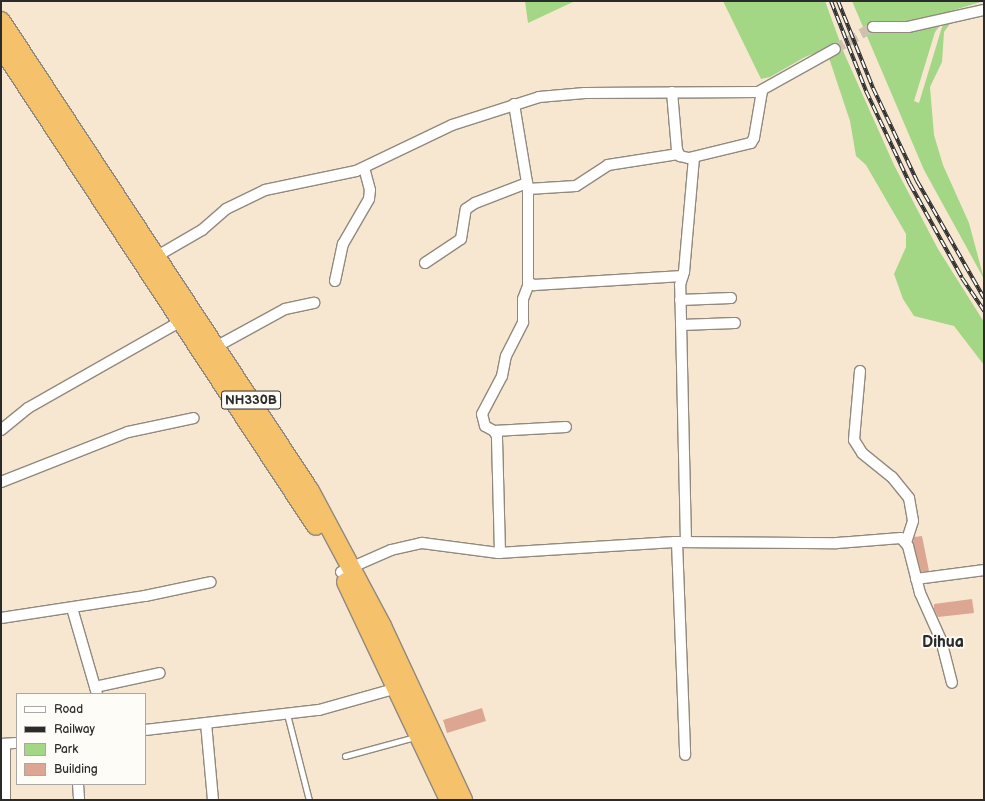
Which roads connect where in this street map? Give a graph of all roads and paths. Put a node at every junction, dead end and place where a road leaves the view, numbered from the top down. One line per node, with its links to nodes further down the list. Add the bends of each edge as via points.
1 (984, 10): 3 (street, via 908,27)
2 (1, 21): 13 (highway, NH330B)
3 (873, 27)
4 (1, 47): 13 (highway, NH330B)
5 (835, 49): 6 (street)
6 (762, 91): 7 (street); 10 (street, via 751,144)
7 (672, 92): 8 (street, via 585,93 538,97); 9 (street)
8 (514, 104): 11 (street, via 452,125); 12 (street)
9 (678, 154): 10 (street, via 683,158); 12 (street, via 608,165 576,186)
10 (694, 157): 15 (street)
11 (364, 168): 13 (street, via 265,190 226,209 202,230); 16 (street, via 370,190 369,199 343,244)
12 (527, 186): 14 (street, via 475,203 466,209 461,239); 17 (street, via 527,279)
13 (151, 260): 21 (highway, NH330B); 24 (highway, NH330B)
14 (426, 262)
15 (682, 276): 17 (street); 19 (street)
16 (335, 281)
17 (530, 283): 29 (street, via 523,299 523,322 506,356 502,376 482,414 484,426)
18 (732, 298): 19 (street)
19 (680, 300): 23 (street)
20 (314, 303): 24 (street, via 285,309)
21 (183, 320): 24 (highway, NH330B); 28 (street, via 28,408)
22 (734, 323): 23 (street)
23 (681, 325): 31 (street)
24 (210, 350): 34 (highway, NH330B, via 310,491)
25 (860, 371): 32 (street, via 854,440 862,452 892,477 909,498 913,521)
26 (194, 418): 30 (street, via 128,432)
27 (566, 427): 29 (street)
28 (1, 430)
29 (494, 431): 33 (street, via 497,436)
30 (1, 482)
31 (681, 542): 32 (street, via 837,543 901,538); 33 (street); 50 (street)
32 (906, 542): 36 (street)
33 (500, 553): 34 (street, via 422,544 391,550)
34 (346, 569): 42 (highway, NH330B)
35 (984, 570): 36 (street)
36 (916, 579): 41 (street, via 941,640)
37 (211, 582): 38 (street)
38 (72, 608): 39 (street); 43 (street)
39 (1, 618)
40 (160, 673): 43 (street)
41 (952, 683)
42 (402, 686): 44 (street, via 319,710); 47 (highway, NH330B); 58 (highway, NH330B)
43 (96, 691)
44 (287, 714): 45 (street); 56 (lane)
45 (206, 724): 46 (street); 55 (street)
46 (146, 730)
47 (418, 736): 51 (lane); 57 (highway, NH330B)
48 (16, 743): 49 (street)
49 (3, 744): 53 (street)
50 (685, 755)
51 (345, 756)
52 (78, 785): 54 (street)
53 (5, 800)
54 (79, 800)
55 (214, 800)
56 (309, 800)
57 (449, 800)
58 (463, 800)

